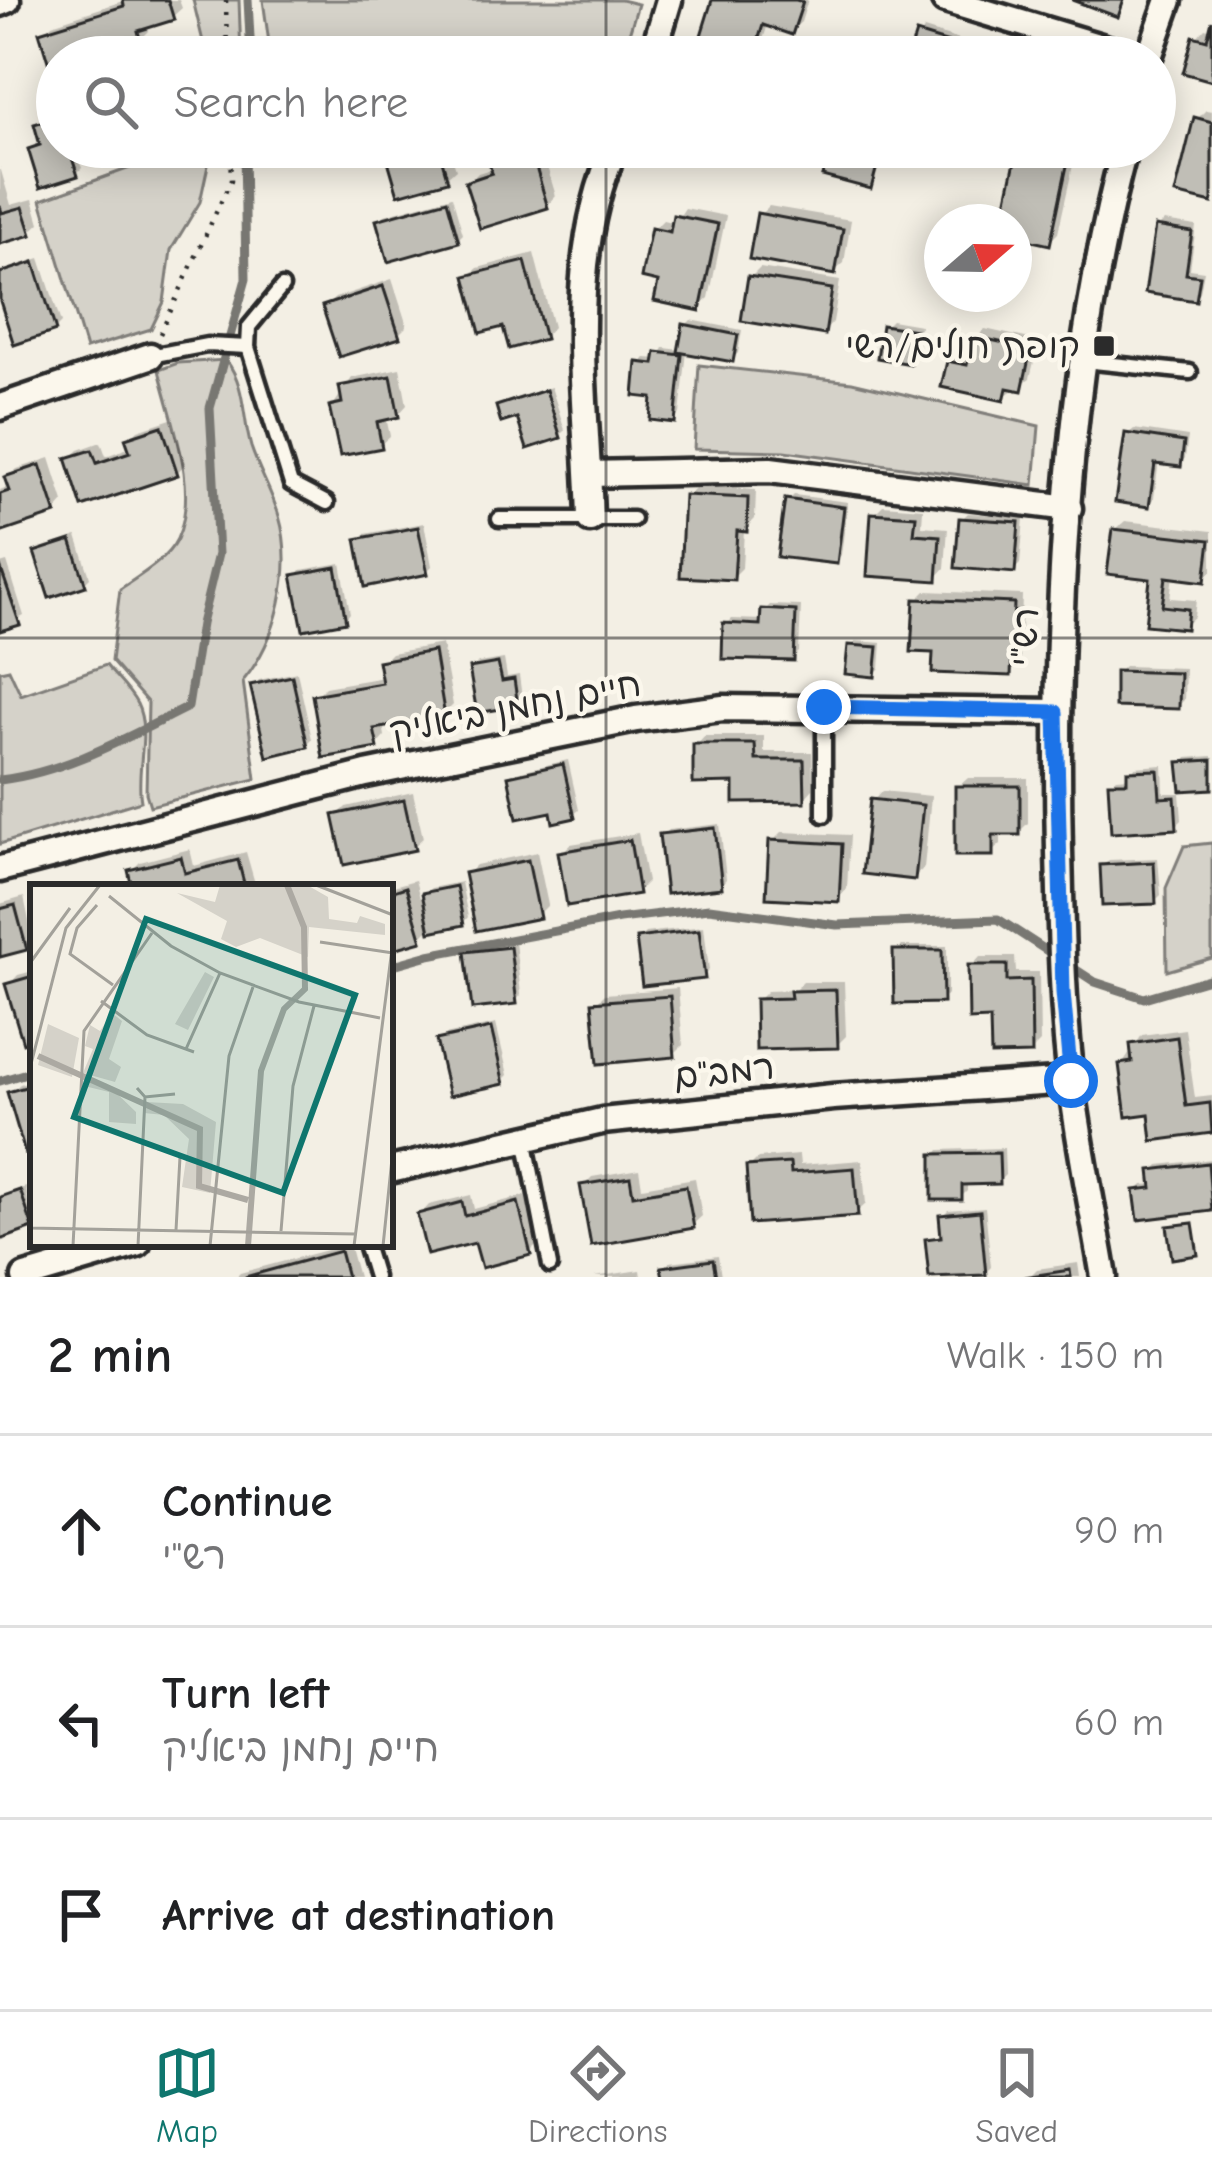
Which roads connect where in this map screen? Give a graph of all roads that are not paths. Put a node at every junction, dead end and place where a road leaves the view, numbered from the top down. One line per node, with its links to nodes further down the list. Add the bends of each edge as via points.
1 (668, 0): 4 (street)
2 (945, 0): 5 (street)
3 (1169, 0): 6 (street)
4 (658, 36)
5 (1064, 36)
6 (1156, 36)
7 (605, 168): 15 (street, via 587,236 582,305)
8 (1119, 168): 12 (street, רש"י)
9 (282, 286): 10 (lane, via 249,327)
10 (248, 347): 11 (lane); 16 (lane, via 291,484)
11 (151, 356): 14 (street)
12 (1084, 361): 13 (lane); 17 (street, רש"י)
13 (1190, 372)
14 (0, 407)
15 (589, 473): 17 (street, via 770,470); 20 (street)
16 (327, 502)
17 (1069, 508): 22 (street, רש"י)
18 (633, 518): 20 (lane)
19 (499, 519): 20 (lane)
20 (590, 519)
21 (824, 707): 22 (street, חיים נחמן ביאליק); 23 (lane); 24 (street, חיים נחמן ביאליק, via 636,718 346,779)
22 (1056, 712): 25 (street, רש"י)
23 (824, 814)
24 (0, 868)
25 (1071, 1081): 26 (street, רמב"ם, via 710,1108); 33 (street, רש"י)
26 (525, 1138): 27 (street, רמב"ם); 30 (lane)
27 (393, 1169)
28 (127, 1247): 31 (street)
29 (366, 1247): 32 (lane)
30 (550, 1265)
31 (25, 1277)
32 (374, 1277)
33 (1104, 1277)

